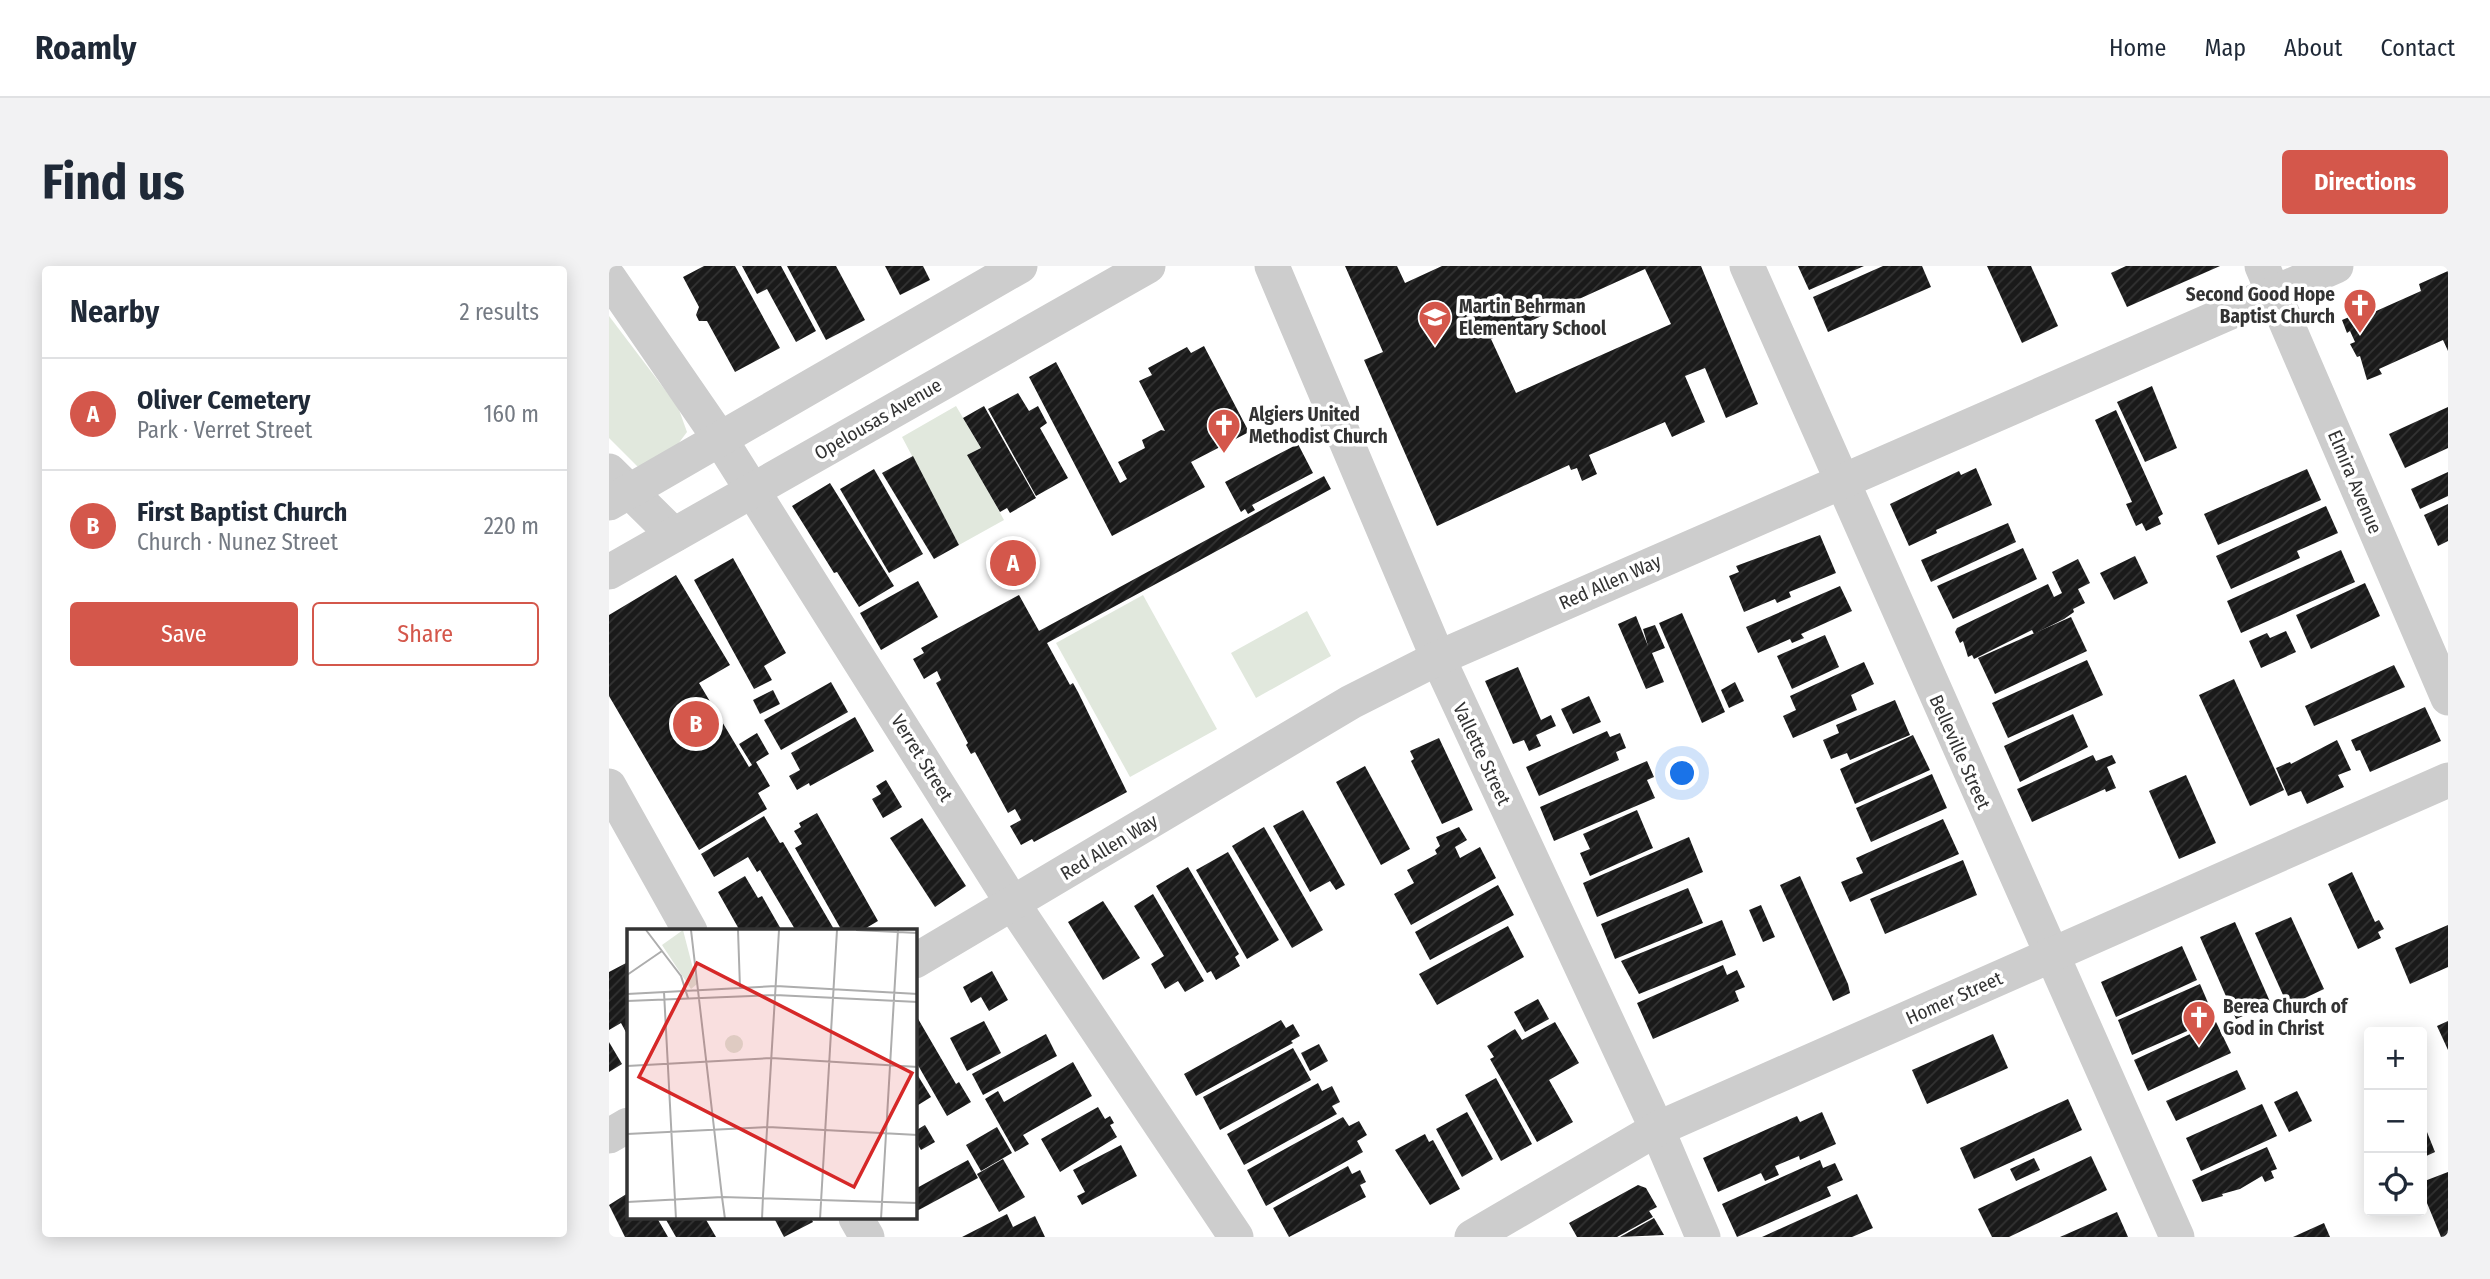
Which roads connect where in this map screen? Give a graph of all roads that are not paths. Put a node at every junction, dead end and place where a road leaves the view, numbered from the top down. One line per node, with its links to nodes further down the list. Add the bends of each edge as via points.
1 (1020, 266): 6 (street)
2 (1148, 266): 12 (street, Opelousas Avenue)
3 (1272, 266): 15 (street, Vallette Street)
4 (1747, 266): 10 (street, Belleville Street)
5 (2336, 266): 8 (street, Red Allen Way)
6 (979, 276): 9 (street)
7 (609, 278): 9 (street, Verret Street)
8 (2268, 280): 10 (street, Red Allen Way); 16 (street, Elmira Avenue)
9 (720, 439): 11 (street); 12 (street, Verret Street)
10 (1840, 481): 15 (street, Red Allen Way); 21 (street, Belleville Street)
11 (616, 489): 13 (street)
12 (753, 490): 13 (street, Opelousas Avenue); 19 (street, Verret Street)
13 (674, 535): 14 (street, Opelousas Avenue)
14 (609, 572)
15 (1438, 658): 19 (street, Red Allen Way, via 1351,702); 24 (street, Vallette Street)
16 (2448, 698)
17 (2448, 780): 21 (street, Homer Street)
18 (609, 786): 20 (street)
19 (1013, 904): 22 (street, Red Allen Way); 28 (street, Verret Street)
20 (689, 929)
21 (2051, 955): 24 (street, Homer Street); 31 (street, Belleville Street)
22 (917, 960)
23 (627, 1126): 25 (street)
24 (1657, 1129): 29 (street, Homer Street); 30 (street, Vallette Street)
25 (609, 1136)
26 (857, 1220): 27 (street)
27 (867, 1237)
28 (1236, 1237)
29 (1472, 1237)
30 (1703, 1237)
31 (2177, 1237)

